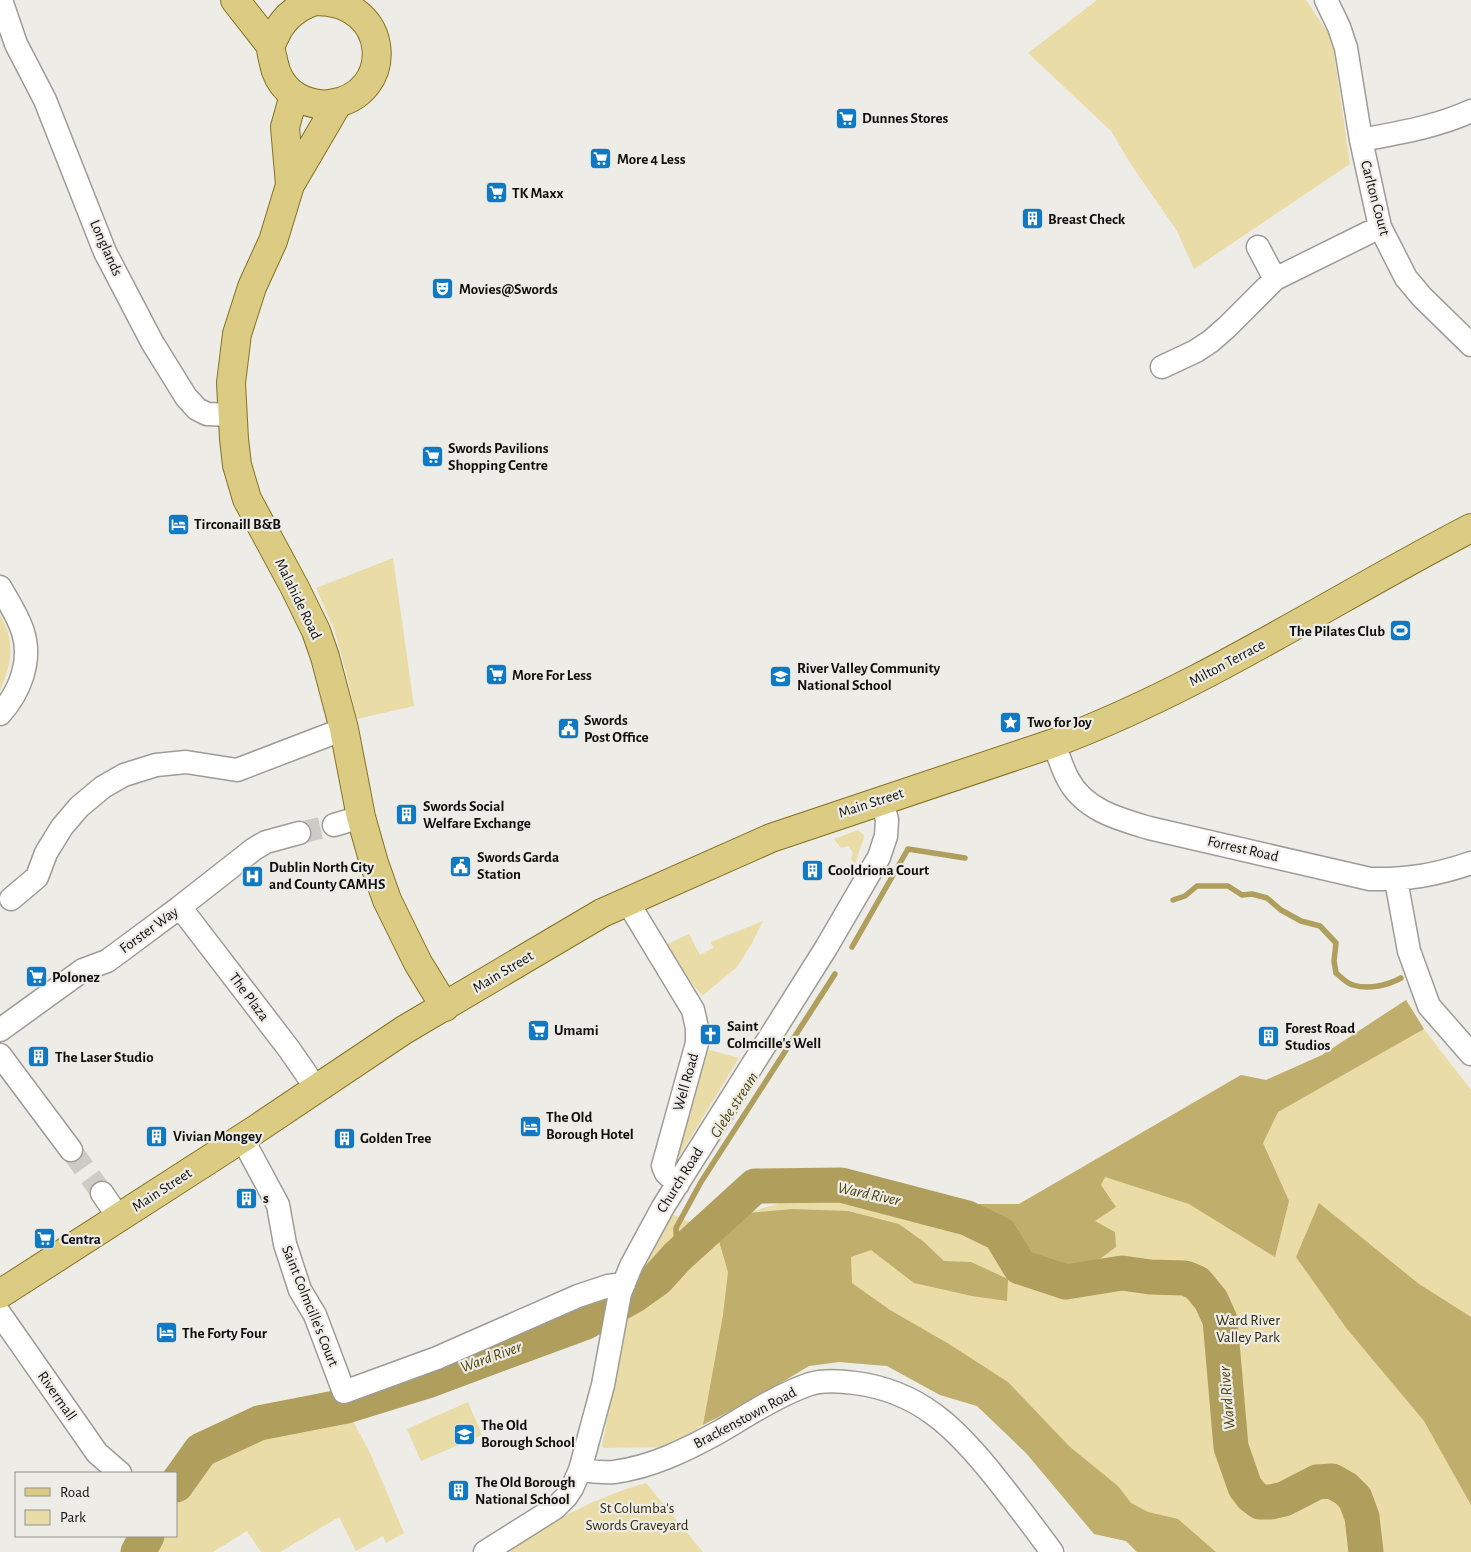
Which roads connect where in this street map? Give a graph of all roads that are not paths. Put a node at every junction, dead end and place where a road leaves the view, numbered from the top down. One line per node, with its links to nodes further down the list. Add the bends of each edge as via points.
1 (1, 0): 6 (street, Longlands)
2 (235, 0): 5 (main road)
3 (1326, 0): 10 (street, Carlton Court, via 1346,48)
4 (298, 3): 5 (main road, via 280,26); 8 (main road, via 341,3 364,18 372,30 378,51 373,74 353,97)
5 (271, 46): 7 (main road, via 276,72)
6 (8, 48): 17 (street, Longlands, via 45,100 105,252 152,342 197,409 207,414)
7 (294, 95): 8 (main road, via 310,103); 11 (main road, Malahide Road, via 285,127)
8 (338, 103): 11 (main road, Malahide Road)
9 (1471, 111): 10 (street, Carlton Court, via 1419,129)
10 (1361, 140): 12 (street, Carlton Court)
11 (290, 186): 17 (main road, Malahide Road, via 273,241 252,288 237,334 231,383)
12 (1380, 227): 14 (street); 15 (street, Carlton Court, via 1406,278)
13 (1258, 247): 14 (street)
14 (1275, 279): 16 (street, via 1212,340)
15 (1471, 345)
16 (1162, 367)
17 (233, 415): 21 (main road, Malahide Road, via 237,465 247,499 316,631)
18 (1471, 528): 22 (main road, Milton Terrace, via 1207,674)
19 (0, 587): 20 (street, via 23,631 27,655 18,688)
20 (0, 714)
21 (344, 728): 24 (main road, Malahide Road); 29 (street, via 237,770 186,762 156,765 124,775 104,786 79,807 46,853 37,878)
22 (1054, 742): 23 (main road, Main Street); 28 (street, Forrest Road, via 1068,781 1080,796 1116,818 1356,876)
23 (882, 800): 30 (main road, Main Street, via 771,838); 39 (street, Church Road, via 887,820 879,857)
24 (361, 817): 25 (street); 32 (main road, Malahide Road, via 387,900 418,963)
25 (334, 824)
26 (299, 833): 31 (street, Forster Way, via 266,842 254,849)
27 (1471, 863): 28 (street, Forrest Road, via 1445,872)
28 (1396, 880): 34 (street, via 1409,951 1429,1006)
29 (11, 899)
30 (627, 901): 32 (main road, Main Street); 39 (street, Well Road, via 693,1010 697,1028 697,1043 663,1166)
31 (180, 908): 33 (street, Forster Way, via 107,961 83,970); 36 (street, The Plaza)
32 (445, 1006): 36 (main road, Main Street)
33 (0, 1030)
34 (1471, 1054)
35 (0, 1055): 38 (street)
36 (316, 1088): 37 (main road, Main Street)
37 (242, 1138): 41 (main road, Main Street); 42 (street, Saint Colmcille's Court, via 278,1204 285,1244 300,1290 315,1315 344,1392 437,1358 578,1296 608,1286)
38 (71, 1150)
39 (678, 1184): 42 (street, Church Road, via 638,1251)
40 (102, 1193): 41 (street)
41 (119, 1218): 43 (main road, Main Street)
42 (622, 1289): 45 (street, Church Road, via 603,1385)
43 (0, 1294)
44 (0, 1314): 46 (street, Rivermall, via 97,1453)
45 (580, 1470): 47 (street, Brackenstown Road, via 613,1472 667,1458 811,1384 840,1381 872,1385 922,1407 948,1424 969,1444); 48 (street, Church Road, via 566,1496 555,1508)
46 (119, 1472)
47 (1043, 1549)
48 (485, 1552)

